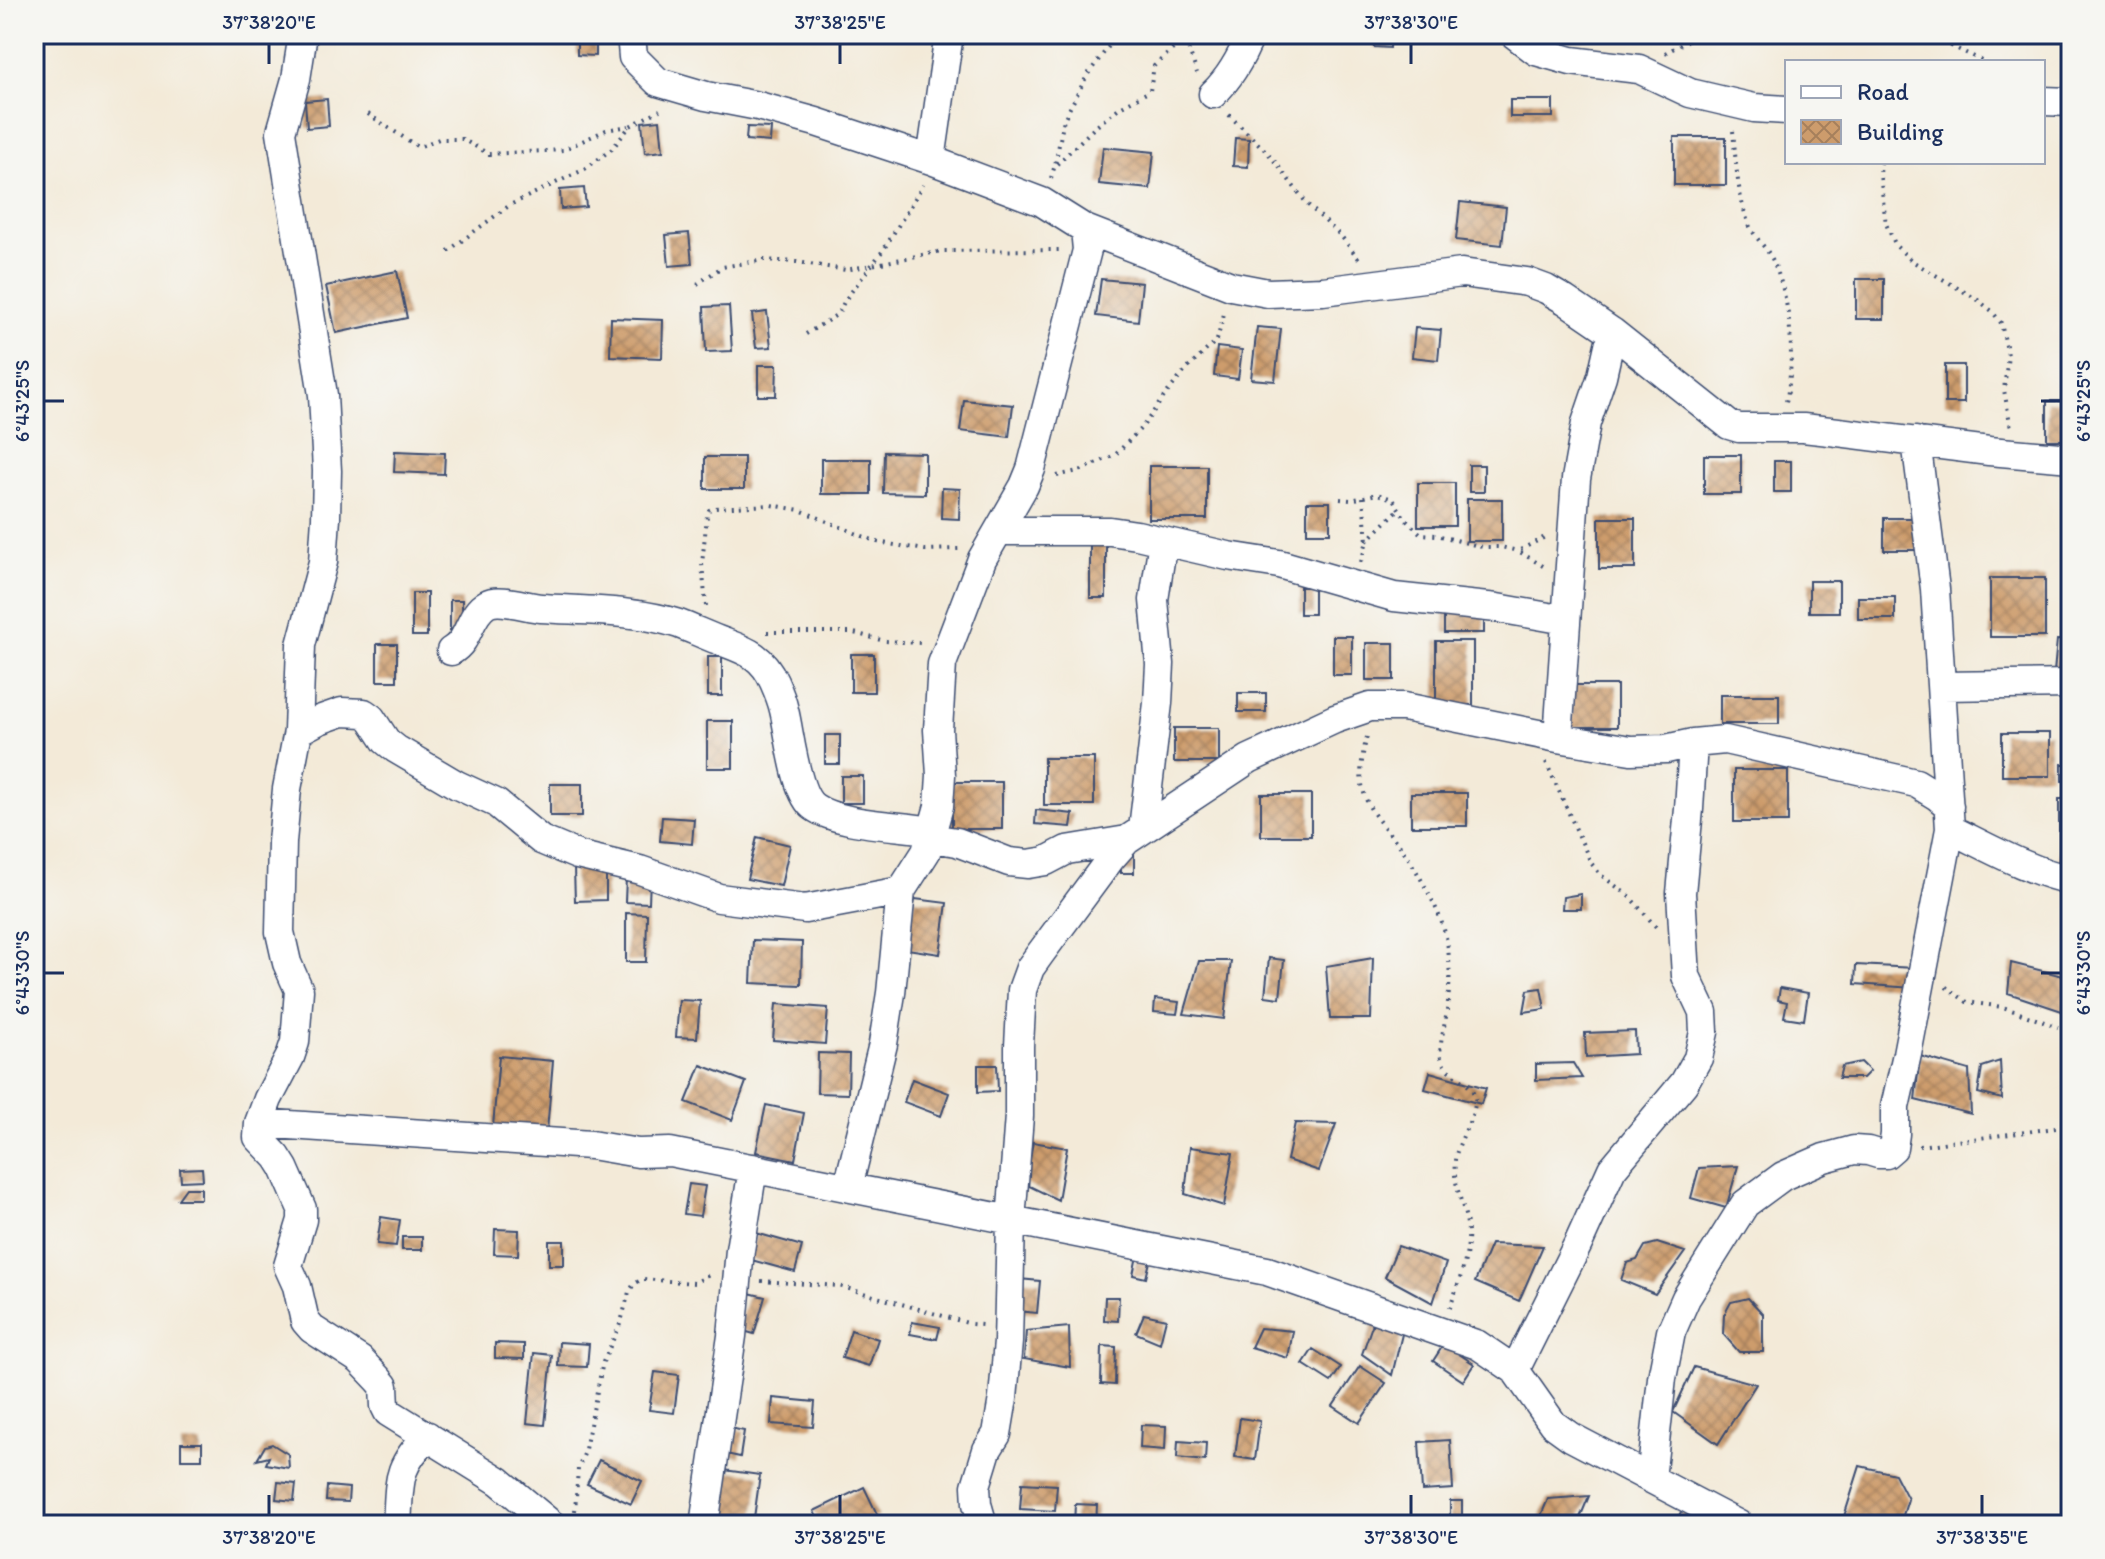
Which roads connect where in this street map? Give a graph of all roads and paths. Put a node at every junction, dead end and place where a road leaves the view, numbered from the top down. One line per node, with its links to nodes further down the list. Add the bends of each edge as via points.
1 (303, 34): 55 (street, via 281,132 323,395 327,471 323,562 301,645)
2 (631, 34): 14 (street, via 633,57 658,82)
3 (949, 34): 22 (street)
4 (1118, 34): 24 (path, via 1064,119)
5 (1251, 34): 15 (street)
6 (1514, 34): 13 (street, via 1536,51 1571,61)
7 (1700, 34): 13 (path)
8 (1879, 34): 9 (path)
9 (1906, 34)
10 (1940, 34): 12 (path, via 1951,46)
11 (1183, 37): 15 (path, via 1198,76); 24 (path, via 1154,66 1150,91 1120,107)
12 (1981, 60)
13 (1639, 69): 18 (street, via 1690,93)
14 (693, 93): 21 (path); 22 (street, via 816,122)
15 (1213, 94): 29 (path)
16 (2045, 101): 17 (street)
17 (2071, 102)
18 (1730, 103): 19 (street); 34 (path, via 1741,200 1749,226 1773,262 1787,309 1791,374)
19 (1785, 110)
20 (368, 114): 21 (path, via 418,147 439,139 462,139 489,154 563,150 606,130)
21 (630, 126): 27 (path, via 612,149 585,169 510,205)
22 (934, 161): 25 (street); 28 (path)
23 (1881, 164): 36 (path, via 1886,224 1896,246 1985,305 2001,323 2008,355 2004,390)
24 (1055, 165): 25 (path)
25 (1042, 202): 26 (street)
26 (1086, 240): 28 (path, via 942,251); 31 (street); 38 (street)
27 (448, 251)
28 (873, 266): 30 (path, via 846,270 764,260 722,267); 33 (path, via 838,314)
29 (1379, 283): 31 (street, via 1268,293); 32 (street, via 1462,273 1527,282)
30 (697, 284)
31 (1231, 286): 38 (path, via 1217,340 1115,455)
32 (1612, 332): 34 (street, via 1729,425); 47 (street, via 1576,479)
33 (806, 334)
34 (1781, 428): 35 (street)
35 (1916, 441): 36 (street); 53 (street)
36 (2019, 453): 37 (street)
37 (2071, 458)
38 (1024, 486): 42 (street)
39 (1363, 497): 40 (path); 41 (path, via 1377,494 1393,499); 44 (path)
40 (1340, 499)
41 (1399, 508): 44 (path); 45 (path, via 1421,534)
42 (994, 537): 43 (street, via 1110,531); 49 (path, via 950,550 925,550 877,542 800,510 771,505 709,510 702,564); 50 (street)
43 (1163, 541): 46 (street, via 1279,564); 59 (street, via 1154,600 1158,703)
44 (1367, 541): 46 (path)
45 (1518, 551)
46 (1349, 585): 47 (street, via 1394,597)
47 (1566, 620): 56 (street)
48 (765, 632): 50 (path, via 850,632)
49 (710, 637): 51 (street, via 639,615 497,601 478,612); 60 (street, via 754,654 767,669 784,708 802,793 812,806)
50 (948, 648): 60 (street, via 942,664 938,730 939,806)
51 (451, 651)
52 (2071, 684): 53 (street)
53 (1942, 686): 58 (street)
54 (1373, 707): 56 (street, via 1404,707); 59 (street, via 1249,759); 75 (path, via 1361,761 1364,796 1403,850 1437,912 1449,975 1441,1058 1473,1088 1476,1102 1455,1161 1468,1232)
55 (298, 731): 62 (street, via 342,712 364,713 396,749 496,803 541,840 719,898 805,909); 66 (street, via 287,789 279,904 284,951 299,990 295,1042)
56 (1547, 735): 57 (street, via 1631,750); 63 (path, via 1547,765 1591,863)
57 (1693, 743): 58 (street, via 1725,740 1916,783 1937,796); 76 (street, via 1681,893 1686,976 1703,1012 1698,1058 1684,1083 1612,1169)
58 (1950, 818): 61 (street, via 2002,854); 64 (street)
59 (1135, 834): 60 (street, via 1028,864); 71 (street, via 1040,954 1022,990)
60 (931, 835): 62 (street)
61 (2071, 880)
62 (901, 891): 70 (street, via 883,1044)
63 (1660, 933)
64 (1921, 980): 65 (path, via 1944,986 1967,1002 2003,1007); 68 (street, via 1895,1107)
65 (2058, 1027)
66 (259, 1123): 69 (street, via 670,1152); 77 (street, via 258,1137 284,1168 302,1209 288,1266 305,1321 360,1360 384,1386 388,1412)
67 (2071, 1126): 68 (path)
68 (1893, 1148): 78 (street, via 1886,1154 1854,1150 1824,1158 1783,1176 1745,1204 1686,1298 1671,1332)
69 (753, 1168): 70 (street); 72 (street)
70 (848, 1187): 71 (street)
71 (1011, 1221): 74 (street); 75 (street, via 1267,1271)
72 (740, 1250): 73 (street); 79 (path, via 694,1283 643,1279 634,1284 603,1362)
73 (737, 1279): 74 (path, via 839,1286 971,1324); 81 (street)
74 (1008, 1326): 82 (street, via 997,1434 976,1486)
75 (1442, 1333): 76 (street, via 1478,1345)
76 (1515, 1370): 78 (street, via 1553,1424)
77 (428, 1436): 79 (street); 80 (street, via 405,1462)
78 (1651, 1479): 83 (street)
79 (564, 1522)
80 (397, 1525)
81 (704, 1525)
82 (983, 1525)
83 (1739, 1525)

